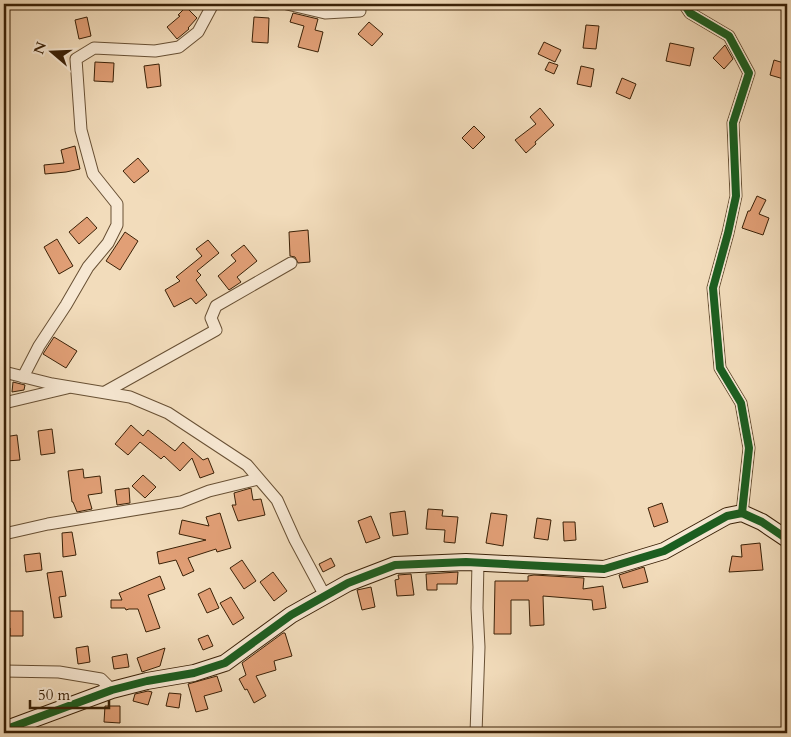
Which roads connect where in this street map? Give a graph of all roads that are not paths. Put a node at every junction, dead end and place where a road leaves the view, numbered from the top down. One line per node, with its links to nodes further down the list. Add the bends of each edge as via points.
1 (256, 4): 2 (street)
2 (267, 4)
3 (287, 4): 6 (street, via 325,13)
4 (684, 4): 14 (street, via 690,13 729,36 749,73 733,123 736,196 713,288 720,368 741,403 749,448)
5 (215, 5): 9 (street, via 198,32 179,46 155,51 94,48 76,59 82,130 93,174 117,204 117,225 39,346)
6 (360, 11)
7 (291, 263): 11 (street, via 216,306 211,318 216,330)
8 (4, 372): 9 (street)
9 (24, 378): 10 (street)
10 (74, 387): 11 (street); 12 (street)
11 (105, 392): 13 (street, via 130,397 168,413 247,466)
12 (4, 403)
13 (258, 478): 15 (street, via 181,502); 18 (street, via 277,500 294,540)
14 (742, 513): 16 (street); 17 (street, via 727,516 664,551 604,569)
15 (4, 534)
16 (787, 539)
17 (478, 562): 18 (street, via 395,565 348,583); 22 (street)
18 (325, 596): 20 (street, via 291,615 225,663)
19 (4, 671): 20 (street, via 59,672 101,679)
20 (112, 690): 21 (street)
21 (4, 730)
22 (476, 733)

